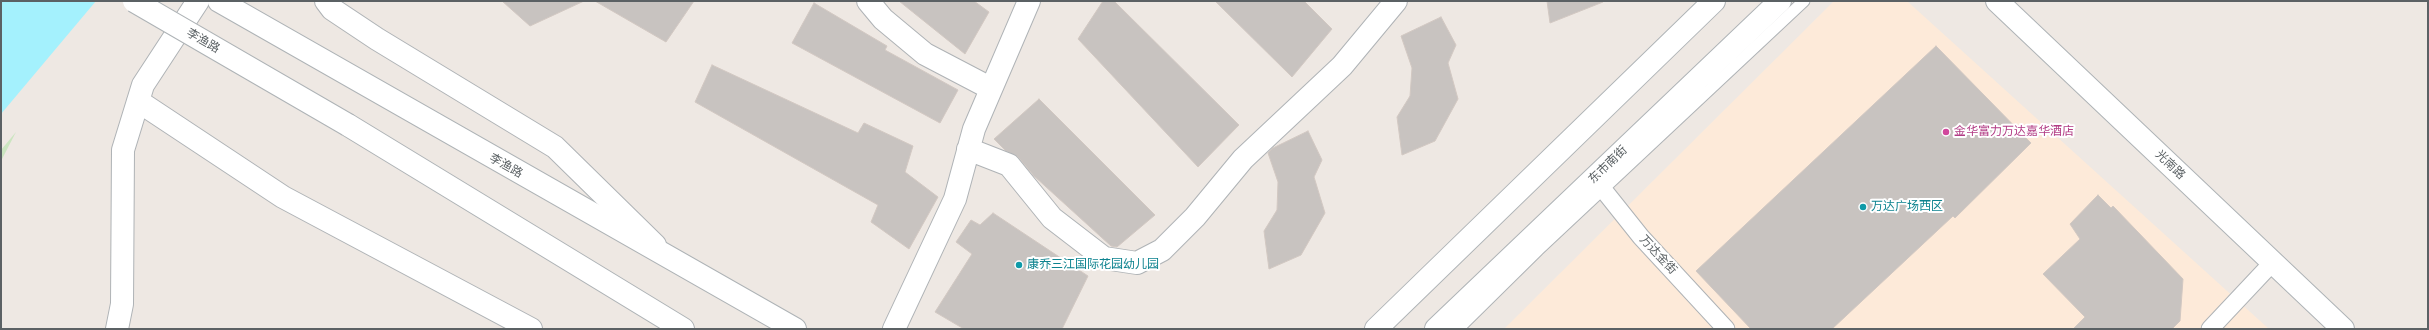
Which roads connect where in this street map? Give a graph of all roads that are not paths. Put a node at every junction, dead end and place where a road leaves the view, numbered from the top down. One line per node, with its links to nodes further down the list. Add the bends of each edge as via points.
1 (134, 1): 21 (main road, 李渔路, bridge, via 348,125)
2 (198, 1): 13 (main road, via 143,85)
3 (219, 1): 16 (main road, 李渔路)
4 (326, 1): 16 (main road, via 332,9 377,40 555,147)
5 (868, 1): 12 (main road, via 883,19 925,54)
6 (1029, 1): 12 (main road)
7 (1396, 1): 14 (main road, via 1342,66 1243,159 1195,217 1162,250 1137,263 1104,258 1052,218 1009,165)
8 (1714, 1): 18 (main road)
9 (1780, 1): 15 (main road, 东市南街)
10 (1804, 1): 15 (lane)
11 (1997, 1): 17 (main road, 光南路)
12 (990, 88): 14 (main road)
13 (138, 101): 19 (main road, via 122,150 122,304); 20 (main road, via 283,197)
14 (968, 149): 23 (main road, via 955,199)
15 (1598, 184): 24 (main road, 东市南街); 25 (lane); 26 (street, 万达金街, via 1641,237)
16 (666, 256): 22 (main road, 李渔路)
17 (2273, 262): 27 (street); 28 (main road, 光南路)
18 (1378, 326)
19 (117, 329)
20 (531, 329)
21 (683, 329)
22 (795, 329)
23 (894, 329)
24 (1436, 329)
25 (1458, 329)
26 (1726, 329)
27 (2210, 329)
28 (2343, 329)

